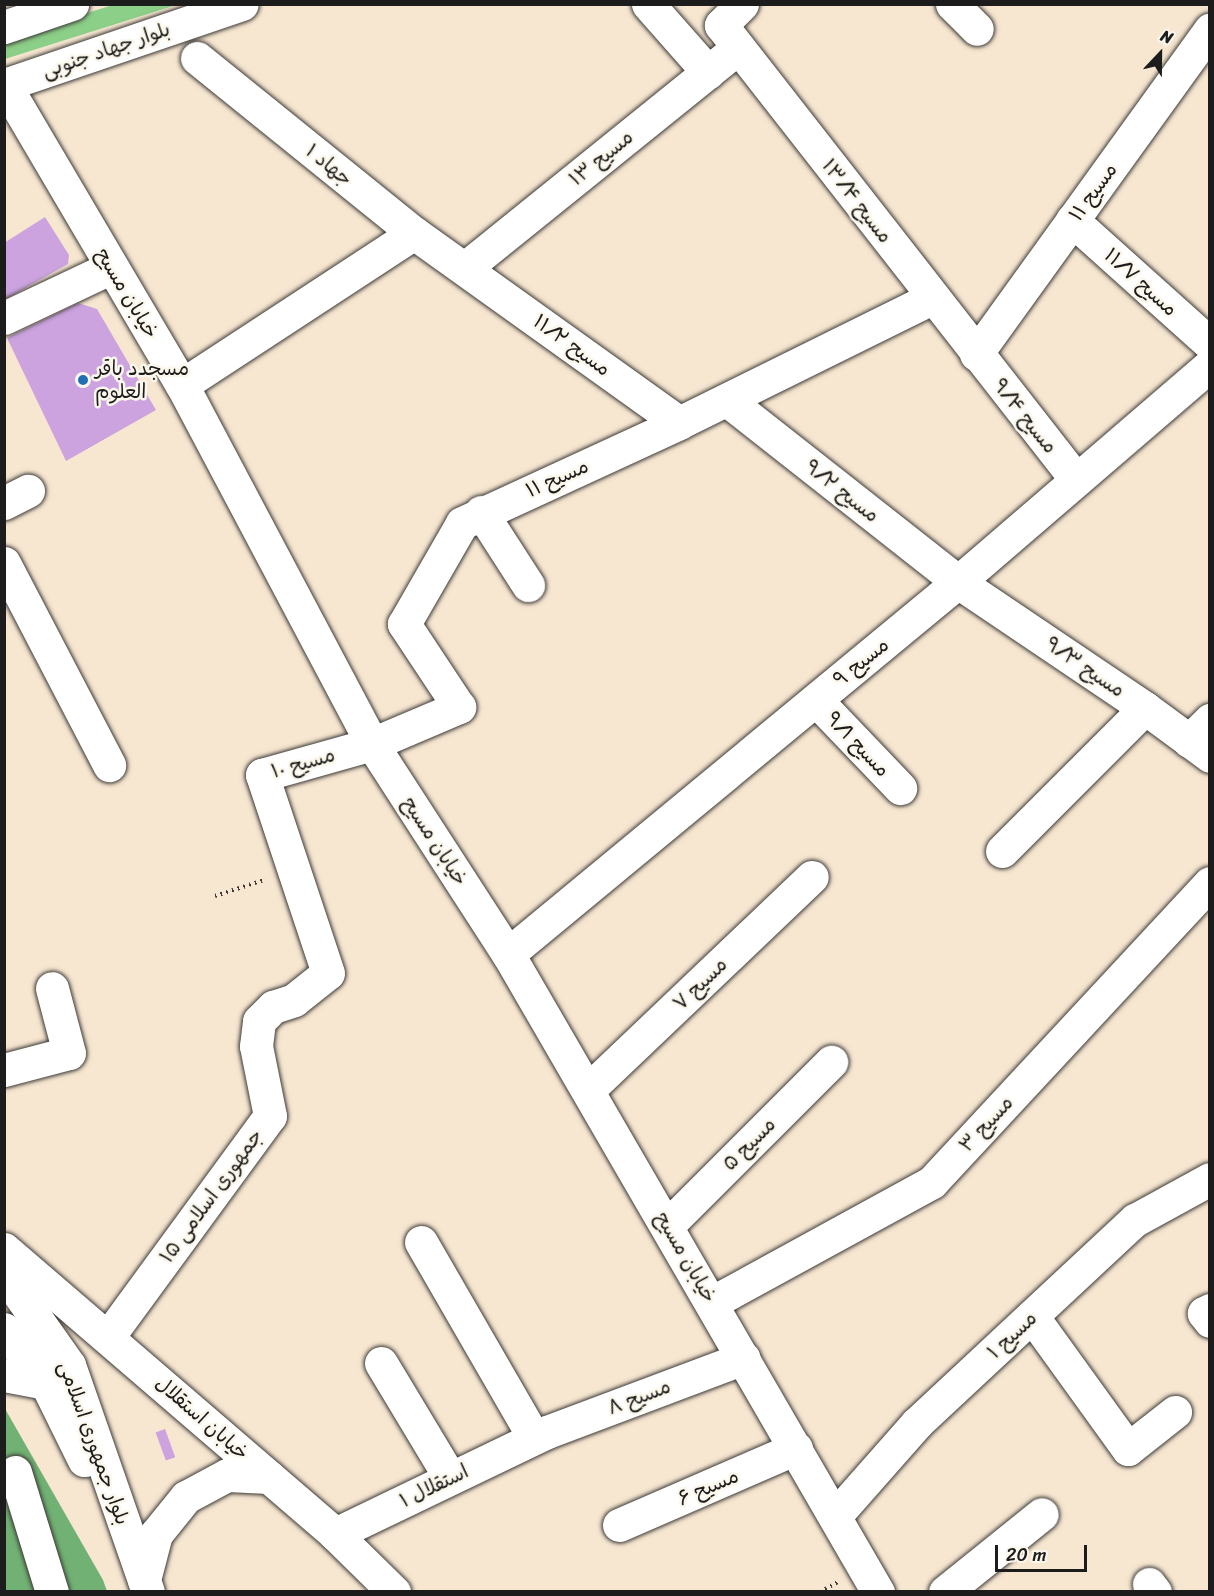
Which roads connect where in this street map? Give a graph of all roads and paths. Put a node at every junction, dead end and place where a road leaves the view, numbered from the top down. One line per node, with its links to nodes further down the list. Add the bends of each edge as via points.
1 (72, 4): 6 (street)
2 (242, 4): 12 (street, بلوار جهاد جنوبی)
3 (648, 4): 11 (street)
4 (742, 4): 9 (street, مسیح ۱۳/۴, via 721,25)
5 (952, 4): 7 (street)
6 (4, 27)
7 (977, 29)
8 (1209, 30): 13 (street, مسیح ۱۱)
9 (738, 48): 11 (street, مسیح ۱۳); 17 (street, مسیح ۱۳/۴)
10 (197, 58): 14 (street, جهاد ۱)
11 (708, 72): 16 (street, مسیح ۱۳)
12 (4, 85): 15 (street, خیابان مسیح)
13 (1072, 220): 19 (street, مسیح ۱۱/۷); 20 (street, مسیح ۱۱)
14 (414, 233): 16 (street, جهاد ۱); 22 (street)
15 (112, 267): 18 (street); 22 (street, خیابان مسیح)
16 (465, 268): 24 (street, مسیح ۱۱/۲)
17 (932, 298): 20 (street, مسیح ۱۳/۴); 23 (street, مسیح ۱۱)
18 (4, 318)
19 (1209, 344)
20 (976, 354): 25 (street, مسیح ۹/۴)
21 (1209, 365): 25 (street, مسیح ۹)
22 (182, 385): 33 (street, خیابان مسیح)
23 (727, 400): 24 (street, مسیح ۱۱); 28 (street, مسیح ۹/۲)
24 (679, 423): 26 (street, مسیح ۱۱)
25 (1075, 478): 28 (street, مسیح ۹)
26 (481, 512): 29 (street); 33 (street, مسیح ۱۱, via 462,522 405,624 459,707)
27 (4, 563): 34 (street)
28 (958, 582): 30 (street, مسیح ۹); 31 (street, مسیح ۹/۳)
29 (528, 585)
30 (816, 700): 35 (street, مسیح ۹/۱); 41 (street, مسیح ۹)
31 (1145, 708): 32 (street, مسیح ۹/۳); 36 (street)
32 (1203, 739)
33 (372, 744): 37 (street, مسیح ۱۰, via 262,775); 41 (street, خیابان مسیح)
34 (109, 765)
35 (900, 788)
36 (1002, 851)
37 (293, 870): 40 (path); 56 (street, جمهوری اسلامی ۱۵, via 328,973 294,1000 273,1007 259,1021 256,1046 270,1116)
38 (813, 877): 45 (street, مسیح ۷)
39 (1209, 883): 51 (street, مسیح ۳, via 932,1182)
40 (215, 896)
41 (508, 954): 45 (street, خیابان مسیح)
42 (52, 988): 44 (street, via 69,1053)
43 (831, 1062): 47 (street, مسیح ۵)
44 (4, 1070)
45 (588, 1090): 47 (street, خیابان مسیح)
46 (1209, 1179): 53 (street, مسیح ۱, via 1135,1220)
47 (668, 1225): 51 (street, خیابان مسیح)
48 (421, 1242): 62 (street)
49 (4, 1249): 56 (street, خیابان استقلال)
50 (4, 1273): 71 (street, بلوار جمهوری اسلامی, via 69,1365)
51 (713, 1302): 57 (street, خیابان مسیح)
52 (1209, 1310): 54 (street, via 1204,1313)
53 (1032, 1316): 61 (street, via 1128,1449); 68 (street, مسیح ۱, via 917,1423)
54 (1209, 1321)
55 (4, 1329): 60 (street)
56 (108, 1337): 65 (street, خیابان استقلال)
57 (744, 1358): 62 (street, مسیح ۸); 63 (street, خیابان مسیح)
58 (381, 1363): 66 (street)
59 (4, 1375): 60 (street)
60 (45, 1383): 71 (street)
61 (1175, 1412)
62 (534, 1438): 66 (street, استقلال ۱)
63 (796, 1448): 68 (street, خیابان مسیح); 69 (street, مسیح ۶)
64 (15, 1472): 72 (street)
65 (269, 1477): 70 (street, خیابان استقلال); 71 (street, via 228,1475 186,1497 156,1534)
66 (450, 1478): 70 (street, استقلال ۱)
67 (1042, 1514): 75 (street)
68 (835, 1516): 74 (street, خیابان مسیح)
69 (619, 1525)
70 (335, 1534): 73 (street, خیابان استقلال)
71 (146, 1586)
72 (52, 1592)
73 (394, 1592)
74 (878, 1592)
75 (945, 1592)

